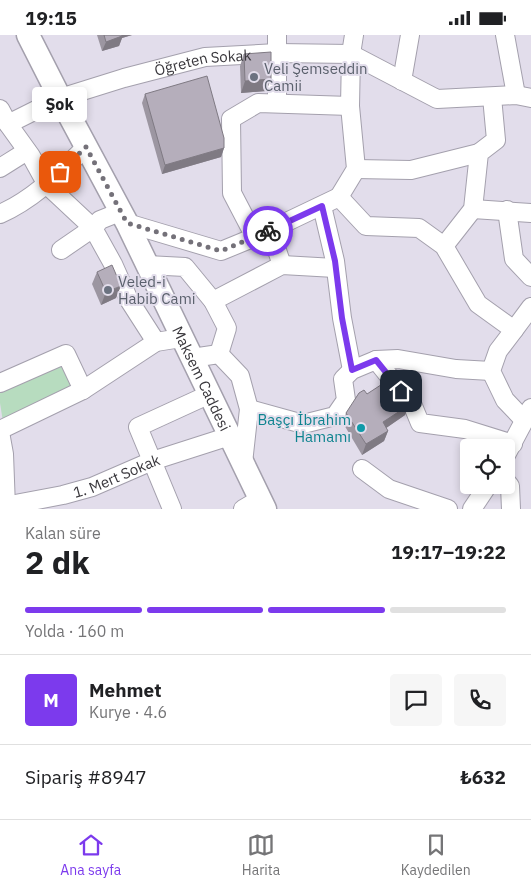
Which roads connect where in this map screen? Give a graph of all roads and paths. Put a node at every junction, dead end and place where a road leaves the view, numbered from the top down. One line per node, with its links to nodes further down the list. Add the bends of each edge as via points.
1 (28, 35): 11 (main road, Maksem Caddesi)
2 (277, 35): 6 (street)
3 (354, 35): 7 (street)
4 (410, 35): 8 (street)
5 (505, 35): 10 (street)
6 (278, 53): 7 (street, Öğreten Sokak); 11 (street, Öğreten Sokak, via 205,57); 12 (street)
7 (351, 54): 8 (street); 13 (street)
8 (402, 81): 9 (street, via 437,99)
9 (492, 97): 10 (street); 17 (street, via 496,140)
10 (523, 97)
11 (60, 99): 14 (street, Öğreten Sokak); 15 (main road, Maksem Caddesi)
12 (277, 103): 13 (street); 29 (street, via 258,103 231,119 232,193)
13 (350, 106): 19 (street)
14 (6, 127): 16 (street)
15 (86, 147): 20 (street); 27 (main road, Maksem Caddesi)
16 (27, 151): 18 (street); 20 (street)
17 (478, 153): 19 (street, via 411,170); 23 (street)
18 (0, 168)
19 (356, 169): 21 (street)
20 (48, 185): 26 (street); 28 (street)
21 (339, 197): 22 (street); 30 (street, via 366,226 418,228)
22 (322, 206): 29 (street); 34 (street)
23 (474, 209): 24 (street); 30 (street)
24 (508, 210): 25 (street); 35 (street, via 514,259)
25 (531, 213)
26 (0, 215)
27 (124, 217): 28 (street, via 100,220); 29 (street, via 221,251); 32 (main road, Maksem Caddesi)
28 (93, 228): 31 (street); 40 (street, via 129,300)
29 (263, 234): 33 (street)
30 (444, 246): 38 (street, via 478,304)
31 (61, 250)
32 (147, 265): 36 (street, via 185,267); 39 (main road, Maksem Caddesi)
33 (282, 265): 34 (street); 36 (street)
34 (336, 268): 44 (street)
35 (531, 277)
36 (213, 301): 41 (street, via 227,328)
37 (531, 307): 38 (street)
38 (514, 330): 45 (street, via 498,351)
39 (181, 338): 40 (street); 42 (main road, Maksem Caddesi)
40 (156, 342): 47 (street)
41 (219, 354): 42 (street); 49 (street, via 240,376)
42 (192, 358): 48 (main road, Maksem Caddesi)
43 (376, 360): 44 (street); 45 (street, via 398,359); 53 (street, via 413,406 420,423 465,429)
44 (352, 370): 49 (street, via 343,379 346,400 335,416 303,424)
45 (491, 371): 50 (street, via 506,400)
46 (0, 383): 47 (street, via 66,354)
47 (83, 390): 51 (street)
48 (210, 394): 52 (main road, Maksem Caddesi); 55 (street, via 138,427)
49 (249, 409): 56 (street)
50 (528, 414): 54 (street)
51 (0, 431): 61 (street, via 4,454)
52 (230, 435): 55 (street, 1. Mert Sokak); 56 (main road, Maksem Caddesi)
53 (486, 439)
54 (515, 439)
55 (152, 461): 61 (street, 1. Mert Sokak, via 92,487); 62 (street)
56 (243, 463): 60 (main road, Maksem Caddesi)
57 (362, 469): 63 (street, via 389,489)
58 (482, 494): 64 (street)
59 (510, 494): 65 (street)
60 (256, 506)
61 (3, 507)
62 (172, 509)
63 (448, 509)
64 (472, 509)
65 (511, 509)

